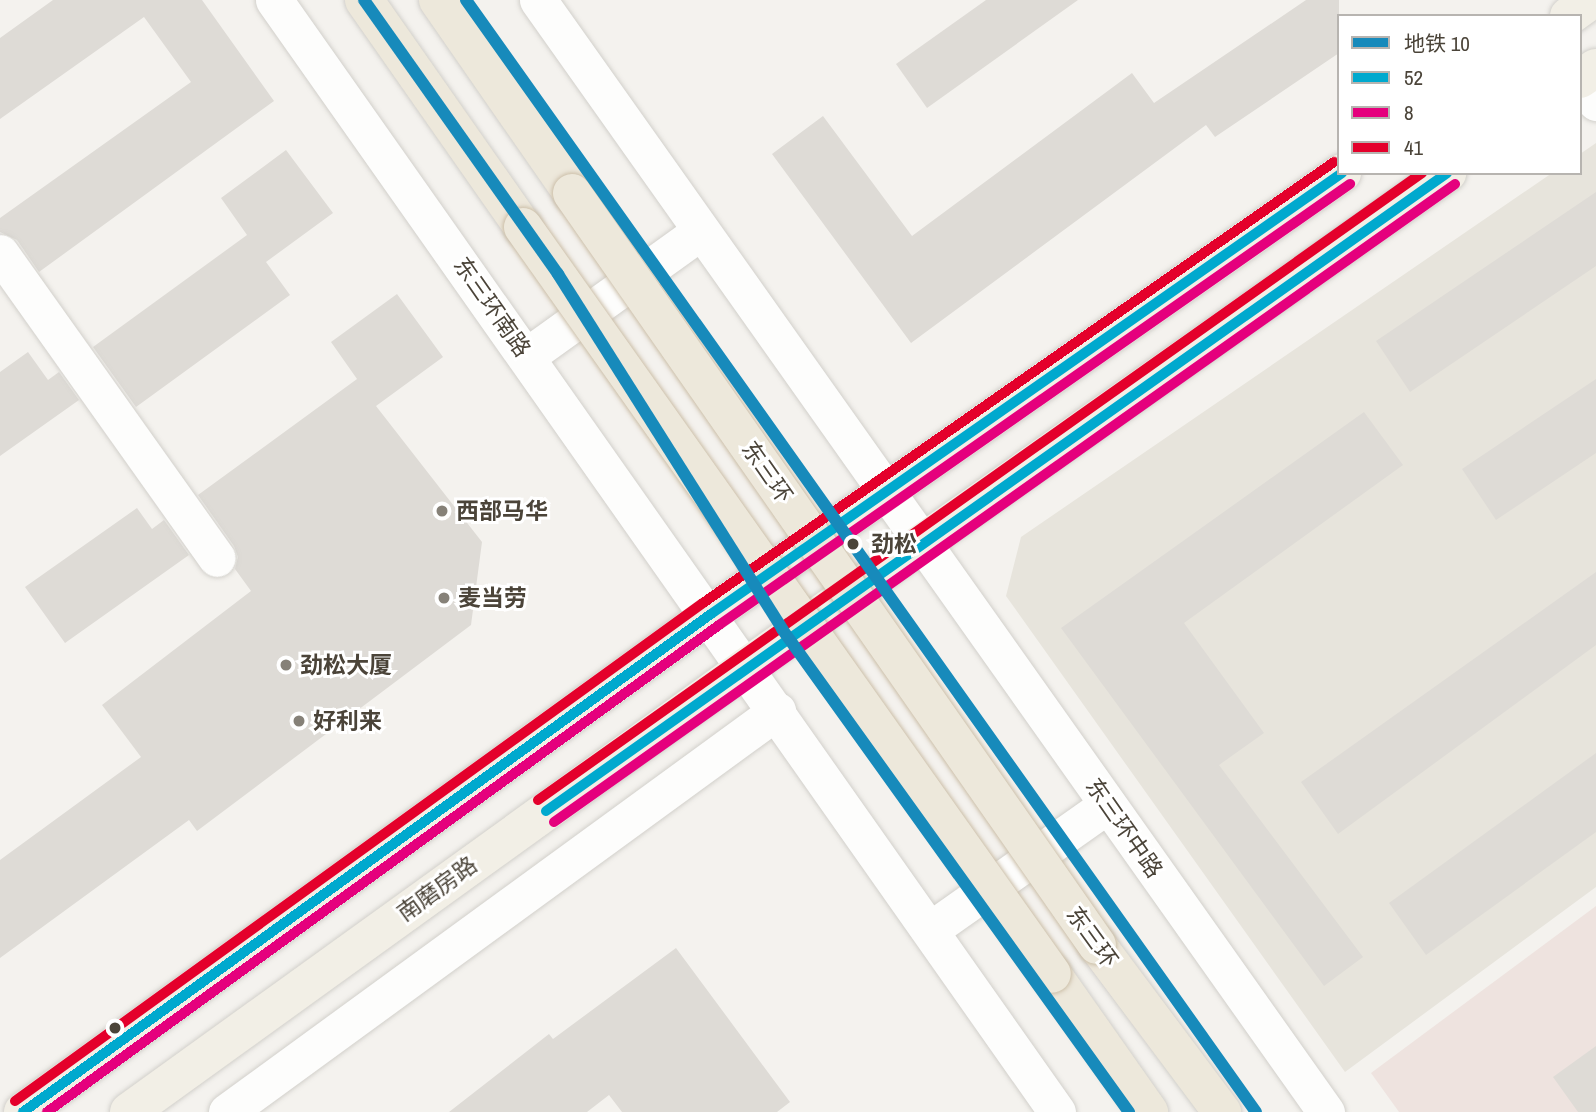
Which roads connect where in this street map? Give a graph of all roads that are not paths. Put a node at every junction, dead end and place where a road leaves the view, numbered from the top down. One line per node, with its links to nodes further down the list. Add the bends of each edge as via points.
1 (274, 0): 13 (street, 东三环南路)
2 (364, 0): 26 (highway, bridge)
3 (438, 0): 27 (highway, 东三环, bridge, via 1097,945)
4 (538, 0): 11 (street)
5 (1591, 0): 6 (main road)
6 (1572, 14)
7 (1582, 88): 8 (street)
8 (1596, 102)
9 (1339, 175): 14 (main road)
10 (1444, 175): 15 (main road, 南磨房路)
11 (701, 231): 13 (street); 14 (street)
12 (0, 253): 16 (street)
13 (527, 356): 17 (street, 东三环南路)
14 (884, 492): 15 (street, 东三环中路); 17 (main road)
15 (922, 544): 18 (main road, 南磨房路); 20 (street, 东三环中路)
16 (218, 558)
17 (711, 614): 18 (street, 东三环南路); 22 (main road)
18 (746, 667): 19 (street); 23 (main road, 南磨房路)
19 (777, 711): 21 (street); 24 (street)
20 (1107, 805): 21 (street); 28 (street, 东三环中路)
21 (930, 930): 25 (street)
22 (23, 1112)
23 (129, 1112)
24 (227, 1112)
25 (1057, 1112)
26 (1149, 1112)
27 (1222, 1112)
28 (1326, 1112)

